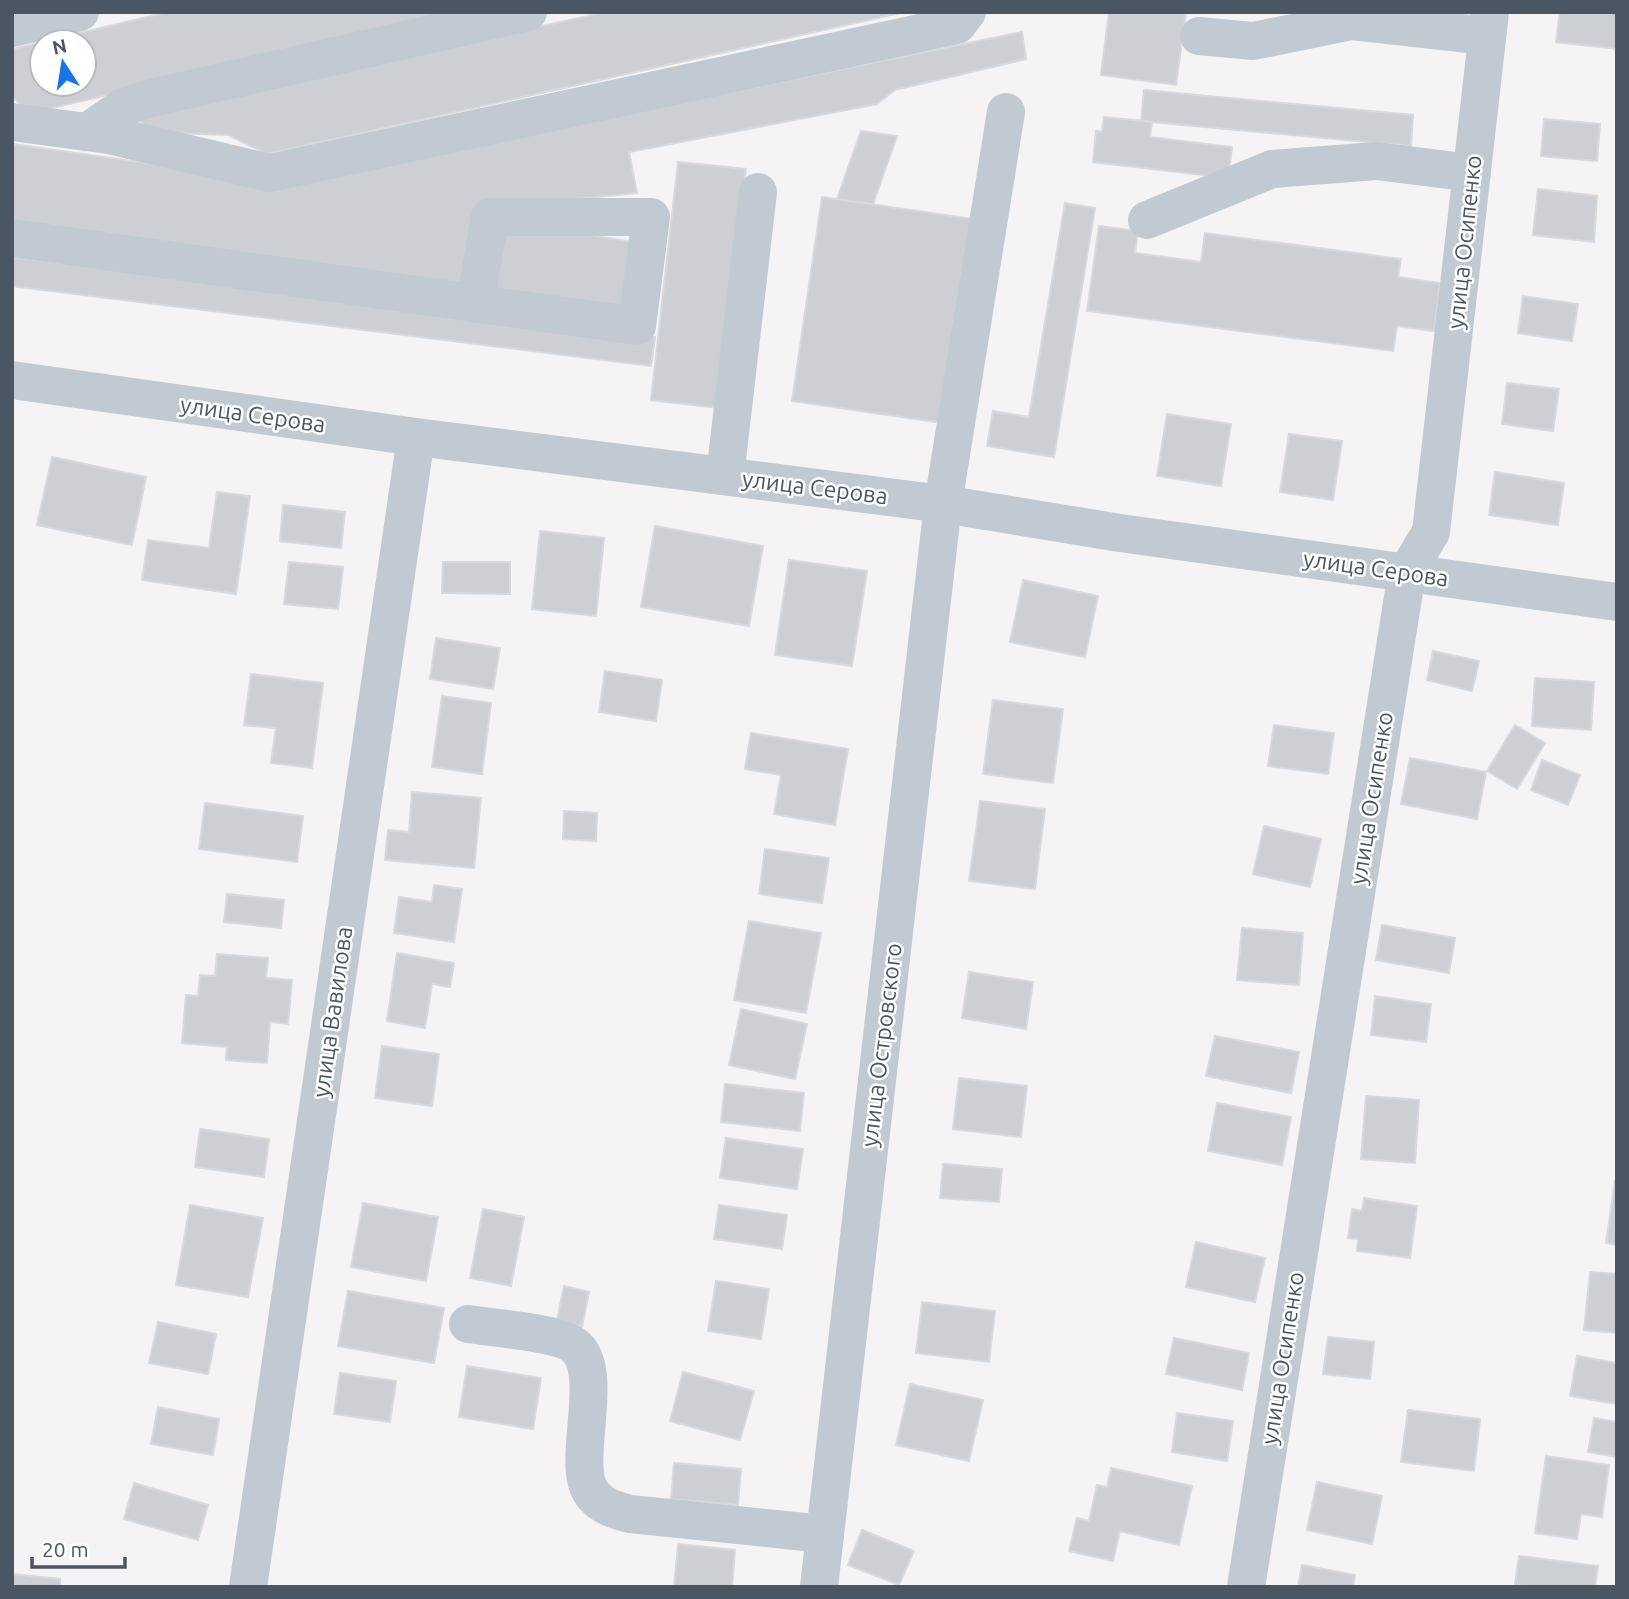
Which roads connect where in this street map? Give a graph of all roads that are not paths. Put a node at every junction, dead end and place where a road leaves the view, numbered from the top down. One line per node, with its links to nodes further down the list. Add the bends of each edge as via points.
1 (80, 12): 6 (street)
2 (528, 12): 10 (street, via 151,98 123,107)
3 (967, 12): 10 (street, via 957,25 270,173)
4 (1349, 16): 5 (street); 7 (street, via 1253,41)
5 (1488, 24): 11 (street, улица Осипенко)
6 (12, 28)
7 (1199, 36)
8 (1006, 112): 19 (street, улица Островского)
9 (12, 122): 10 (street)
10 (86, 132)
11 (1472, 173): 13 (street, via 1376,162 1272,169); 20 (street, улица Осипенко, via 1431,532)
12 (758, 192): 18 (street)
13 (1147, 220)
14 (12, 238): 15 (street)
15 (475, 304): 15 (street, via 490,217 651,217 637,326)
16 (12, 380): 17 (street, улица Серова)
17 (416, 437): 18 (street, улица Серова); 24 (street, улица Вавилова)
18 (725, 476): 19 (street, улица Серова)
19 (943, 504): 20 (street, улица Серова); 23 (street, улица Островского)
20 (1406, 572): 21 (street, улица Серова); 26 (street, улица Осипенко)
21 (1617, 602)
22 (468, 1324): 23 (street, via 570,1343 582,1355 589,1371 586,1475 591,1493 607,1507 630,1514)
23 (825, 1534): 25 (street, улица Островского)
24 (248, 1587)
25 (819, 1587)
26 (1246, 1587)

